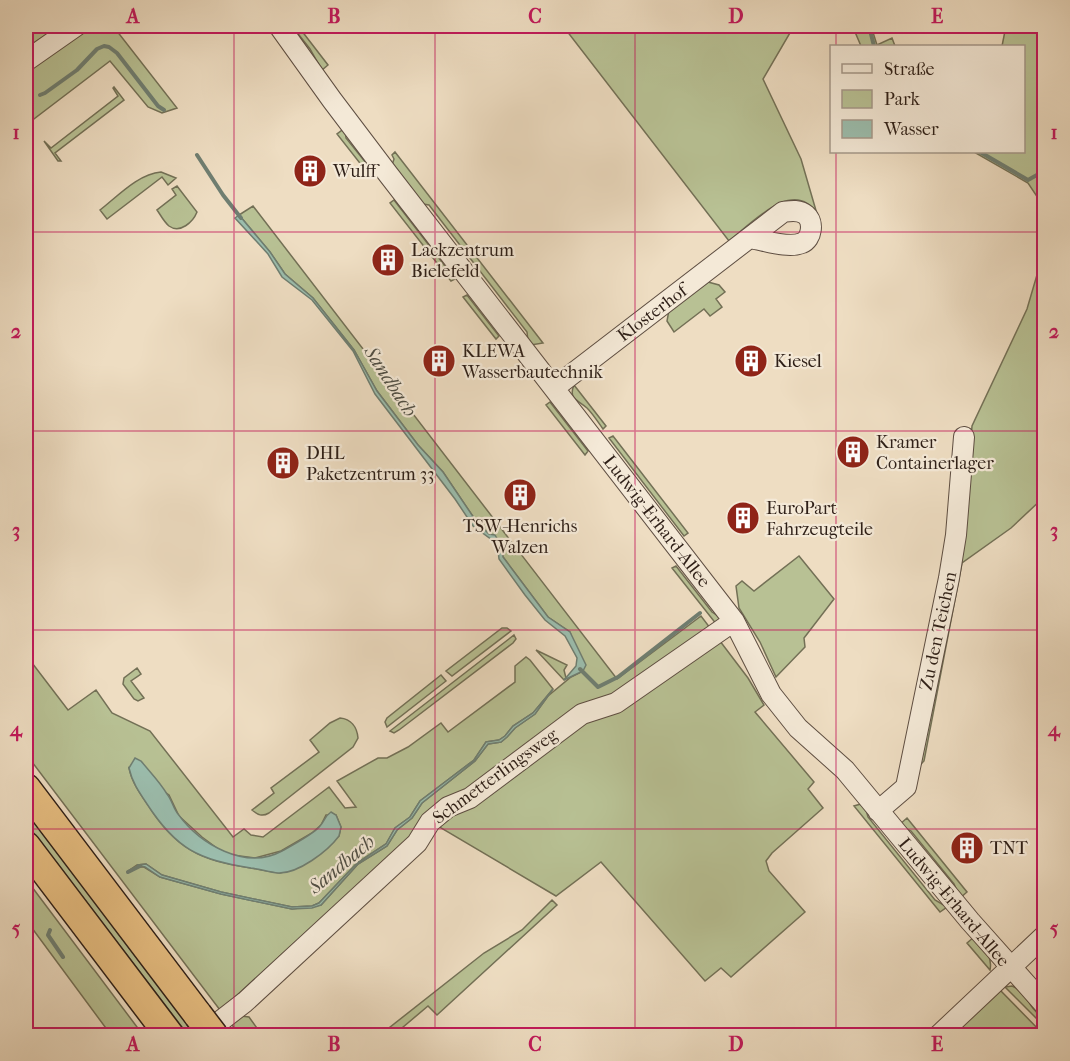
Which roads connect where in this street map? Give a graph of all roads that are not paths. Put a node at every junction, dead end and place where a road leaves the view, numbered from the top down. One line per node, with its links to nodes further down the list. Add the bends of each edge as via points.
1 (76, 26): 3 (street)
2 (279, 26): 5 (street, Ludwig-Erhard-Allee)
3 (26, 61)
4 (750, 238): 5 (street, Klosterhof)
5 (554, 388): 7 (street, Ludwig-Erhard-Allee)
6 (964, 437): 9 (street, Zu den Teichen, via 949,578 906,787)
7 (734, 621): 9 (street, Ludwig-Erhard-Allee, via 771,693 798,728 845,770); 14 (street, Schmetterlingsweg, via 616,703 582,714 470,798 448,807 430,822 417,843 245,1002)
8 (26, 788): 14 (highway)
9 (878, 811): 12 (street, Ludwig-Erhard-Allee)
10 (26, 846): 16 (highway)
11 (1044, 936): 12 (street)
12 (1011, 968): 13 (street, Ludwig-Erhard-Allee); 15 (street)
13 (1044, 1004)
14 (204, 1029)
15 (944, 1033)
16 (170, 1035)

